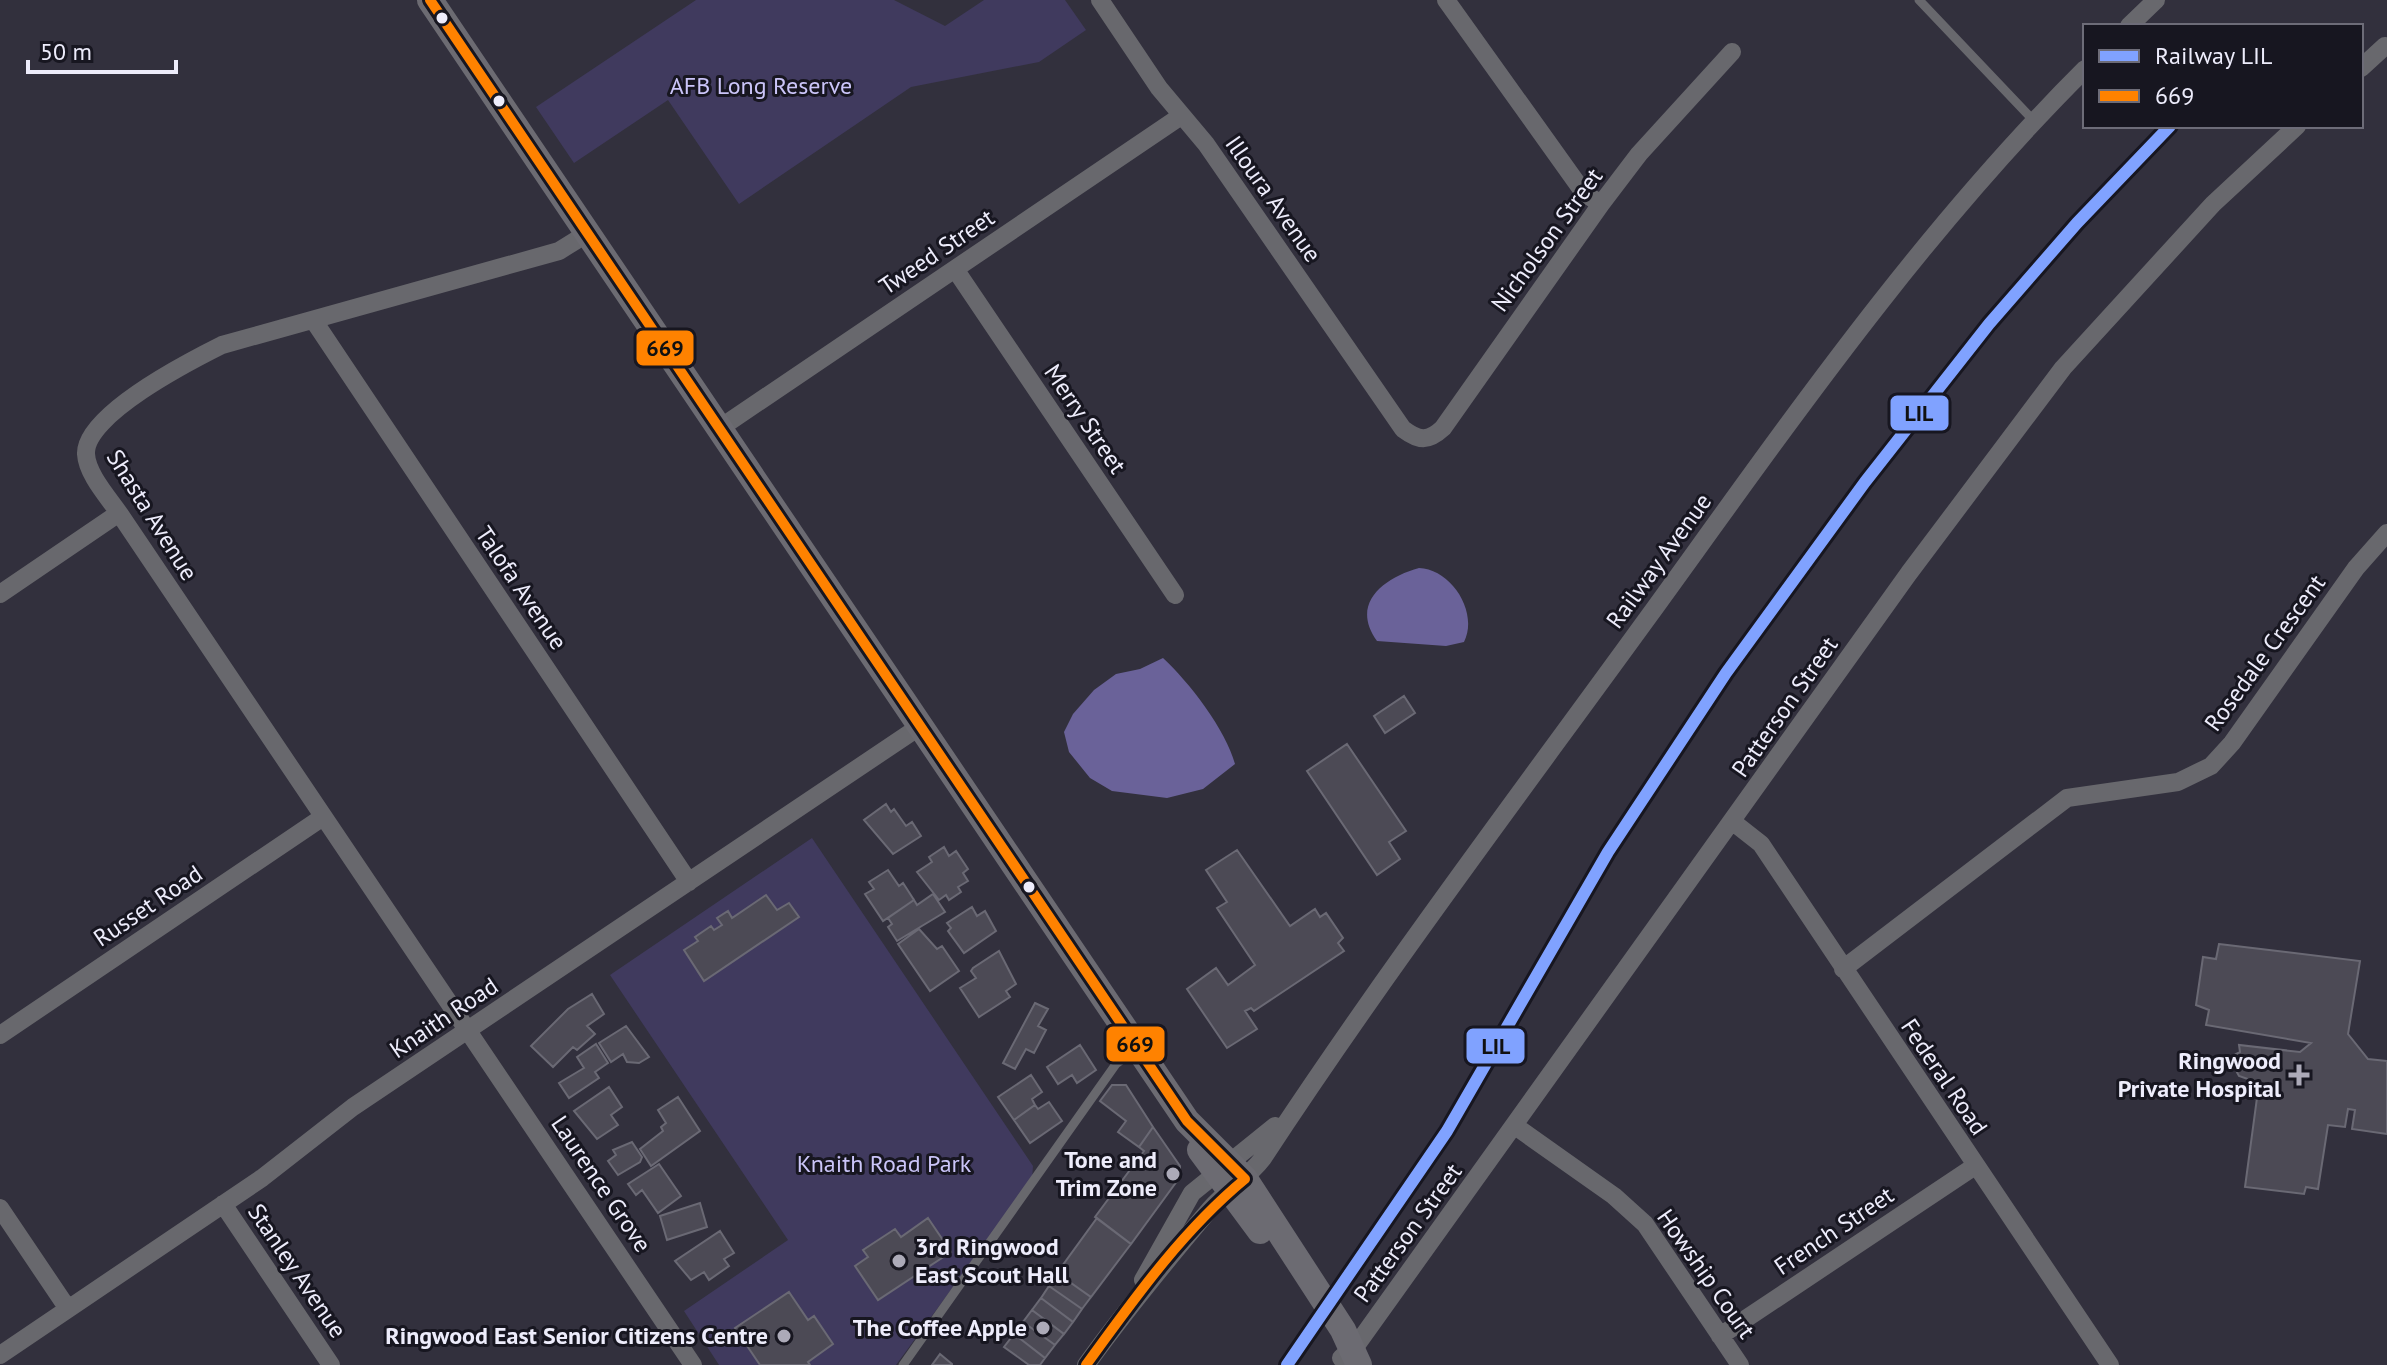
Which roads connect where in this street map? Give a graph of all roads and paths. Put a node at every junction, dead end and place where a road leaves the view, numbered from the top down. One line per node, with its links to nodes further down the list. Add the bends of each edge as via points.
1 (430, 0): 15 (main road)
2 (1100, 0): 11 (street, Illoura Avenue)
3 (1446, 0): 14 (street, via 1584,193)
4 (1919, 0): 12 (lane)
5 (2156, 0): 6 (street)
6 (2131, 24)
7 (2385, 46): 9 (street)
8 (1732, 52): 14 (street, Nicholson Street)
9 (2363, 66)
10 (2083, 71): 12 (street, Railway Avenue)
11 (1181, 116): 16 (street, Tweed Street); 19 (street, Illoura Avenue, via 1206,144)
12 (2034, 121): 34 (street, Railway Avenue, via 1891,287 1300,1102)
13 (2295, 128): 26 (street, Patterson Street, via 2213,204 2063,368 1909,573)
14 (1601, 204): 19 (street, Nicholson Street, via 1443,428 1426,439)
15 (588, 233): 17 (street, Shasta Avenue, via 559,251); 18 (main road)
16 (955, 269): 18 (street, Tweed Street); 23 (street, Merry Street)
17 (314, 321): 20 (street, Shasta Avenue, via 222,345 186,363 96,425 86,443 86,458); 27 (street, Talofa Avenue)
18 (720, 428): 24 (main road)
19 (1403, 429)
20 (119, 513): 22 (street); 25 (street, Shasta Avenue)
21 (2387, 533): 28 (street, Rosedale Crescent, via 2211,766 2178,782 2067,798)
22 (0, 594)
23 (1175, 595)
24 (919, 727): 27 (street, Knaith Road); 31 (main road)
25 (323, 817): 29 (street, Shasta Avenue); 30 (street, Russet Road)
26 (1733, 822): 28 (street, Federal Road, via 1761,844); 32 (street, Patterson Street)
27 (689, 882): 29 (street, Knaith Road)
28 (1843, 969): 33 (street, Federal Road)
29 (468, 1030): 35 (street, Knaith Road); 42 (street, Laurence Grove)
30 (0, 1035)
31 (1138, 1048): 34 (main road); 43 (lane, via 1116,1064)
32 (1515, 1126): 38 (street, Howship Court, via 1645,1224); 40 (street, Patterson Street)
33 (1975, 1166): 38 (street, French Street); 46 (street, Federal Road)
34 (1229, 1177): 40 (main road); 44 (street, Railway Avenue, via 1192,1193 1131,1303)
35 (223, 1204): 37 (street, Knaith Road); 41 (street, Stanley Avenue)
36 (0, 1208): 37 (street)
37 (68, 1309): 39 (street, Knaith Road)
38 (1720, 1336): 45 (street, Howship Court)
39 (0, 1355)
40 (1350, 1359)
41 (331, 1365)
42 (693, 1365)
43 (903, 1365)
44 (1086, 1365)
45 (1740, 1365)
46 (2110, 1365)

